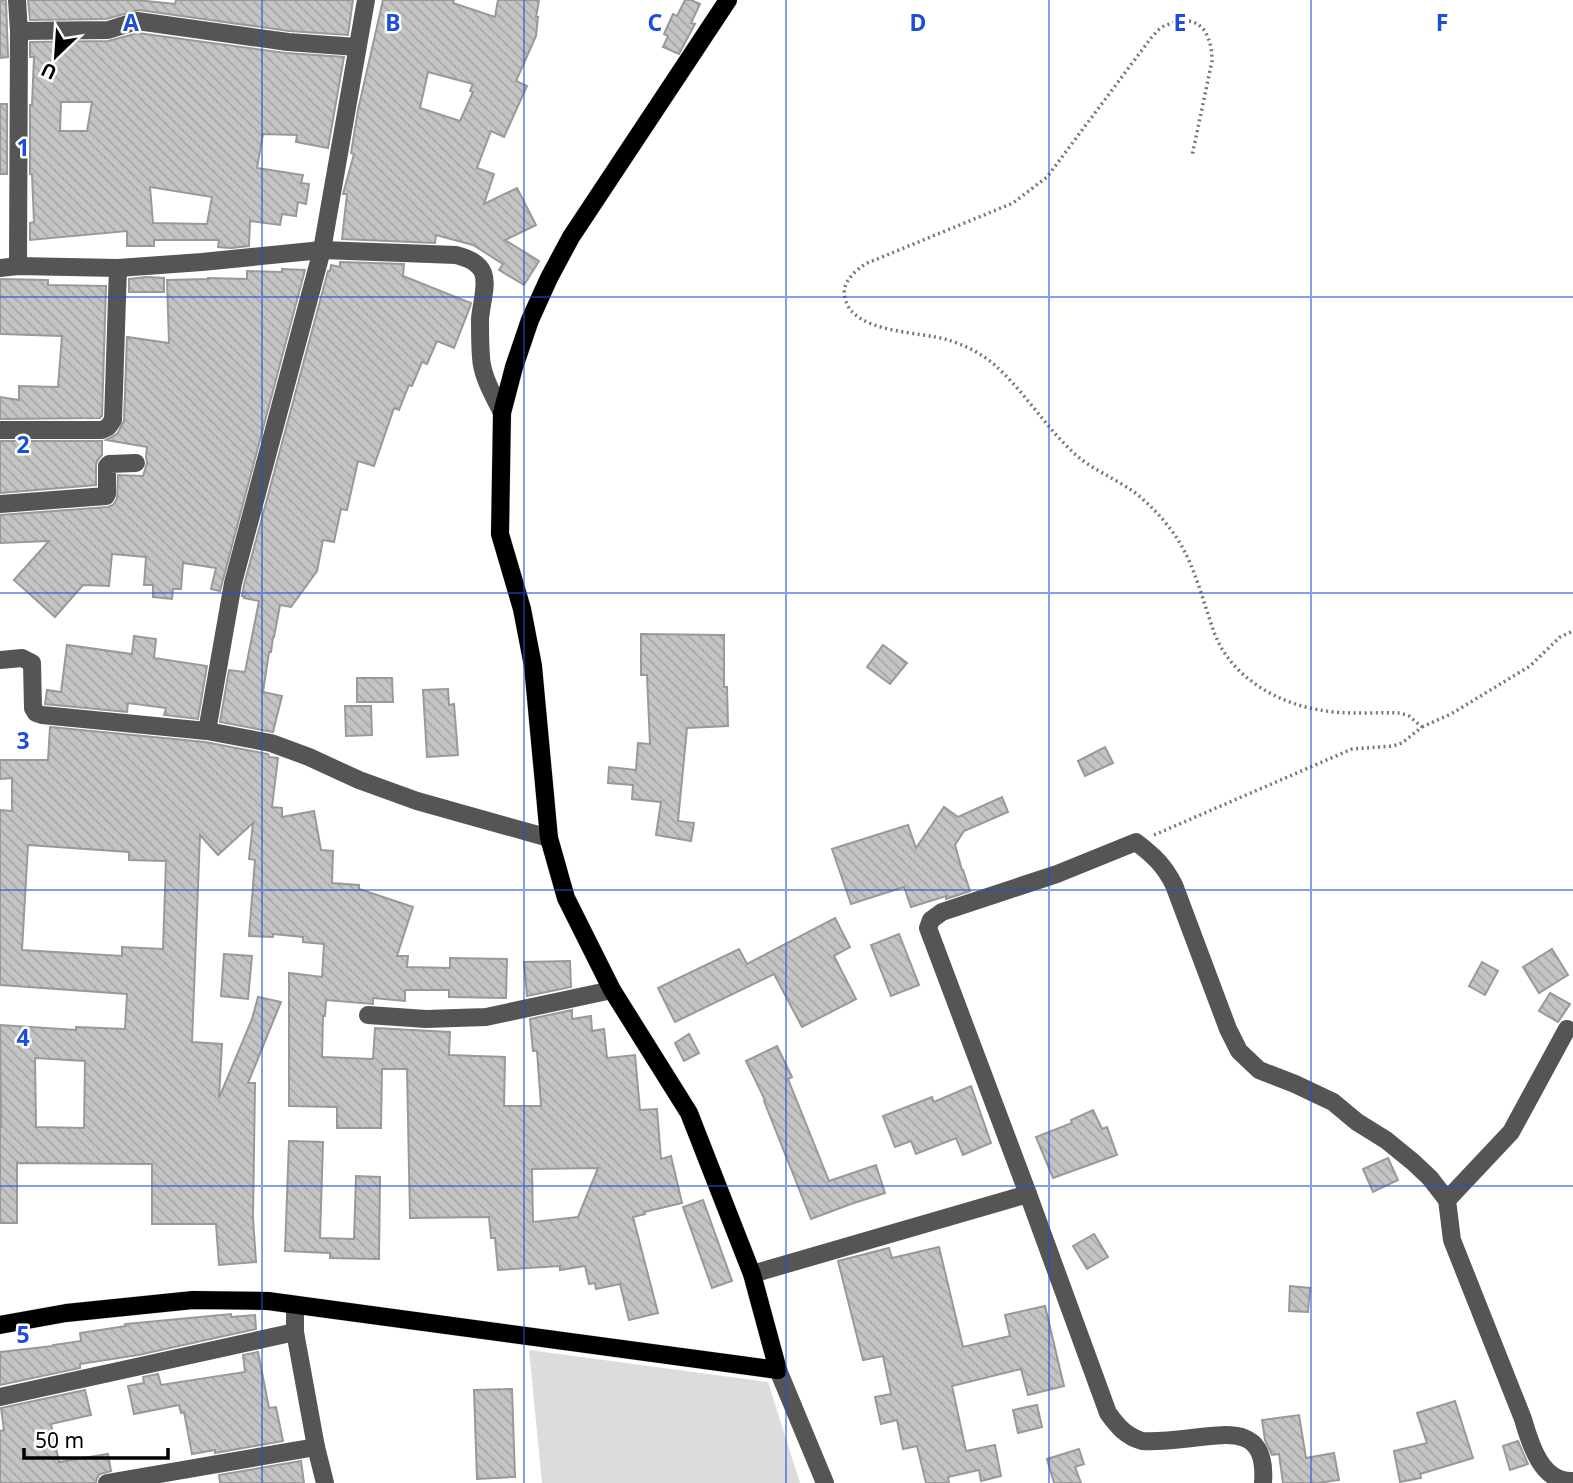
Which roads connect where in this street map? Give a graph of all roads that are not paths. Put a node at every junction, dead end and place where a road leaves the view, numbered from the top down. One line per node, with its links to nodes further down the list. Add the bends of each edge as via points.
1 (18, 0): 4 (street)
2 (366, 0): 5 (street)
3 (728, 0): 9 (main road, via 570,237 530,320)
4 (19, 31): 5 (street, via 107,30 137,21); 7 (street)
5 (357, 47): 6 (street)
6 (322, 250): 8 (street); 9 (street, via 456,255 481,268 485,276 481,359); 14 (street, via 233,583)
7 (9, 267): 8 (street)
8 (118, 268): 10 (street, via 111,424 102,430)
9 (502, 413): 15 (main road, via 499,534 523,609 533,666)
10 (0, 430)
11 (136, 463): 12 (street, via 107,466 106,496)
12 (0, 504)
13 (0, 660): 14 (street, via 22,658 32,663 36,713)
14 (207, 731): 15 (street, via 271,743 417,802)
15 (549, 838): 16 (main road, via 566,898)
16 (612, 990): 17 (street, via 485,1017); 21 (main road, via 689,1113)
17 (368, 1015)
18 (1567, 1029): 20 (street, via 1511,1132)
19 (1028, 1194): 20 (street, via 928,928 942,912 1136,842 1165,867 1239,1051 1259,1070 1332,1102 1386,1140 1422,1170); 21 (street); 32 (street, via 1108,1413 1118,1428 1142,1441 1218,1434 1244,1438 1261,1453)
20 (1447, 1200): 28 (street, via 1452,1240 1530,1444 1547,1471)
21 (752, 1274): 25 (main road)
22 (295, 1305): 23 (main road, via 192,1300 65,1313); 24 (street); 25 (main road)
23 (0, 1325)
24 (295, 1332): 26 (street); 27 (street)
25 (778, 1370): 31 (street)
26 (0, 1397)
27 (316, 1447): 29 (street); 30 (street)
28 (1573, 1481)
29 (107, 1483)
30 (325, 1483)
31 (825, 1483)
32 (1263, 1483)

